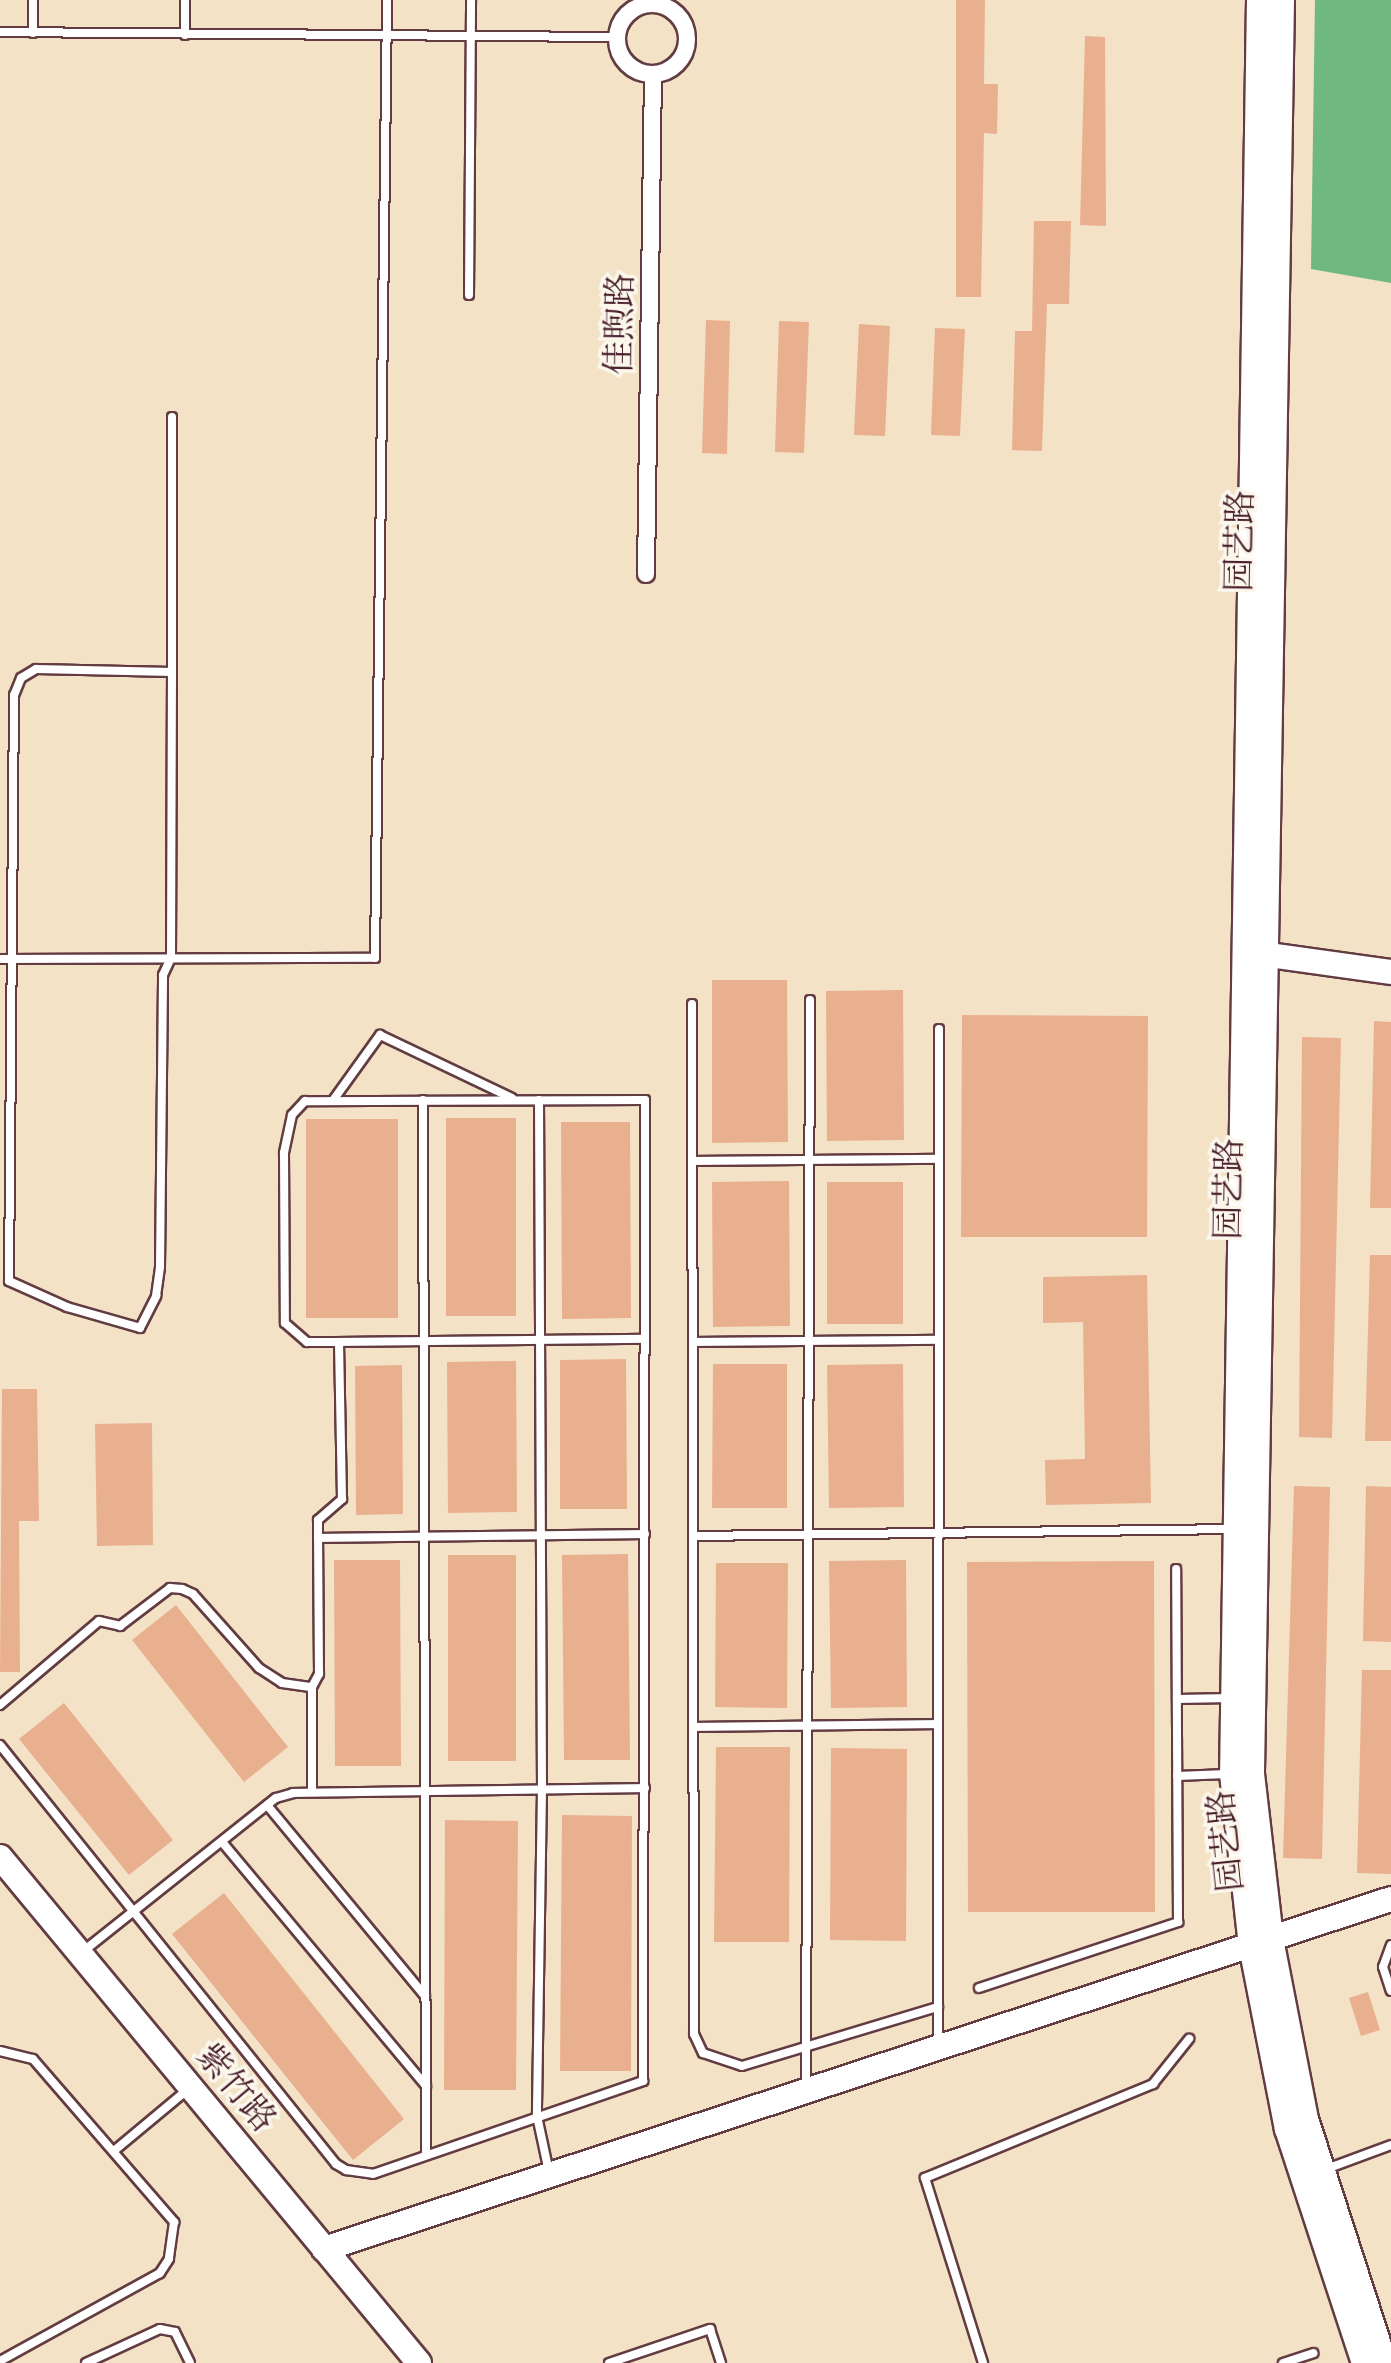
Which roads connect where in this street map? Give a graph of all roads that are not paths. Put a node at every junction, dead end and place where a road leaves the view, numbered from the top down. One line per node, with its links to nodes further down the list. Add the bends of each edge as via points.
1 (33, 0): 9 (lane)
2 (185, 0): 10 (lane)
3 (387, 0): 12 (lane)
4 (471, 0): 13 (lane)
5 (1259, 0): 19 (street, 园艺路)
6 (1282, 0): 19 (street, 园艺路)
7 (655, 1): 11 (street, via 628,11); 14 (street, via 680,14 689,40 678,65)
8 (0, 32): 9 (lane)
9 (33, 33): 10 (lane)
10 (185, 35): 12 (lane)
11 (615, 37): 13 (lane); 14 (street, via 626,65)
12 (386, 38): 13 (lane); 20 (lane, via 375,958)
13 (471, 38): 15 (lane)
14 (653, 76): 17 (street, 佳煦路)
15 (469, 295)
16 (172, 417): 18 (lane)
17 (646, 574)
18 (172, 672): 20 (lane); 22 (lane, via 36,669 21,678 14,695)
19 (1256, 953): 23 (street); 42 (street, 园艺路); 70 (street, 园艺路, via 1252,1774)
20 (171, 958): 22 (lane); 34 (lane, via 163,975 160,1267 156,1296 140,1328 67,1307)
21 (0, 959): 22 (lane)
22 (11, 959): 34 (lane)
23 (1391, 972)
24 (810, 1000): 31 (lane)
25 (692, 1004): 33 (lane)
26 (939, 1029): 32 (lane)
27 (334, 1099): 28 (lane); 29 (lane, via 380,1035); 40 (lane, via 305,1101 286,1130 285,1323 307,1342)
28 (423, 1100): 29 (lane); 37 (lane)
29 (516, 1100): 30 (lane)
30 (539, 1100): 35 (lane); 36 (lane, via 645,1100)
31 (810, 1159): 32 (lane); 33 (lane); 39 (lane)
32 (939, 1159): 38 (lane)
33 (693, 1161): 41 (lane)
34 (5, 1281)
35 (540, 1339): 36 (lane); 37 (lane); 43 (lane)
36 (645, 1339): 44 (lane)
37 (425, 1340): 40 (lane); 48 (lane)
38 (939, 1340): 39 (lane); 47 (lane)
39 (810, 1341): 41 (lane); 46 (lane)
40 (339, 1342): 49 (lane, via 342,1499 318,1520)
41 (694, 1342): 45 (lane)
42 (1235, 1529): 47 (lane); 52 (street, 园艺路)
43 (541, 1534): 44 (lane); 48 (lane); 63 (lane)
44 (645, 1534): 61 (lane)
45 (695, 1536): 46 (lane); 57 (lane)
46 (810, 1536): 47 (lane); 56 (lane)
47 (938, 1536): 55 (lane)
48 (425, 1537): 49 (lane); 62 (lane)
49 (318, 1538): 51 (lane, via 319,1674)
50 (1176, 1569): 53 (lane)
51 (312, 1687): 54 (lane, via 282,1683 259,1668 193,1594 170,1588 120,1626 99,1621); 64 (lane)
52 (1232, 1698): 53 (lane); 59 (street, 园艺路)
53 (1177, 1699): 60 (lane)
54 (0, 1705)
55 (938, 1724): 56 (lane); 76 (lane)
56 (809, 1725): 57 (lane); 78 (lane)
57 (694, 1727): 78 (lane, via 694,2034 703,2053 742,2066)
58 (0, 1745): 69 (lane)
59 (1232, 1774): 60 (lane); 70 (street, 园艺路)
60 (1177, 1776): 73 (lane, via 1178,1922)
61 (645, 1788): 63 (lane); 84 (lane, via 643,2081)
62 (427, 1790): 63 (lane); 64 (lane); 75 (lane)
63 (542, 1790): 84 (lane)
64 (312, 1791): 65 (lane)
65 (267, 1805): 66 (lane); 75 (lane)
66 (222, 1842): 69 (lane); 82 (lane)
67 (0, 1857): 72 (street, 紫竹路)
68 (1391, 1899): 70 (street)
69 (133, 1913): 72 (lane); 87 (lane, via 336,2164 373,2174)
70 (1261, 1942): 79 (street); 88 (street, 园艺路); 100 (street, 园艺路, via 1287,2129)
71 (1391, 1945): 74 (lane, via 1383,1967)
72 (81, 1954): 81 (street, 紫竹路)
73 (979, 1988)
74 (1391, 1991)
75 (426, 1997): 82 (lane)
76 (938, 2007): 78 (lane); 79 (lane)
77 (1189, 2039): 98 (lane, via 1153,2084 925,2178)
78 (806, 2046): 83 (lane)
79 (938, 2048): 83 (street)
80 (0, 2051): 86 (lane, via 33,2059)
81 (190, 2086): 86 (lane); 90 (street, 紫竹路)
82 (426, 2086): 87 (lane)
83 (806, 2092): 89 (street)
84 (537, 2116): 87 (lane); 89 (lane)
85 (1391, 2145): 88 (lane)
86 (115, 2150): 92 (lane, via 174,2222 169,2259 160,2273)
87 (426, 2155)
88 (1321, 2171): 101 (street, 园艺路)
89 (550, 2176): 90 (street)
90 (324, 2249): 95 (street, 紫竹路)
91 (1313, 2353): 99 (lane)
92 (0, 2361)
93 (86, 2363): 94 (lane, via 160,2329 175,2332)
94 (190, 2363)
95 (419, 2363)
96 (609, 2363): 97 (lane, via 710,2329)
97 (721, 2363)
98 (983, 2363)
99 (1283, 2363)
100 (1364, 2363)
101 (1385, 2363)

